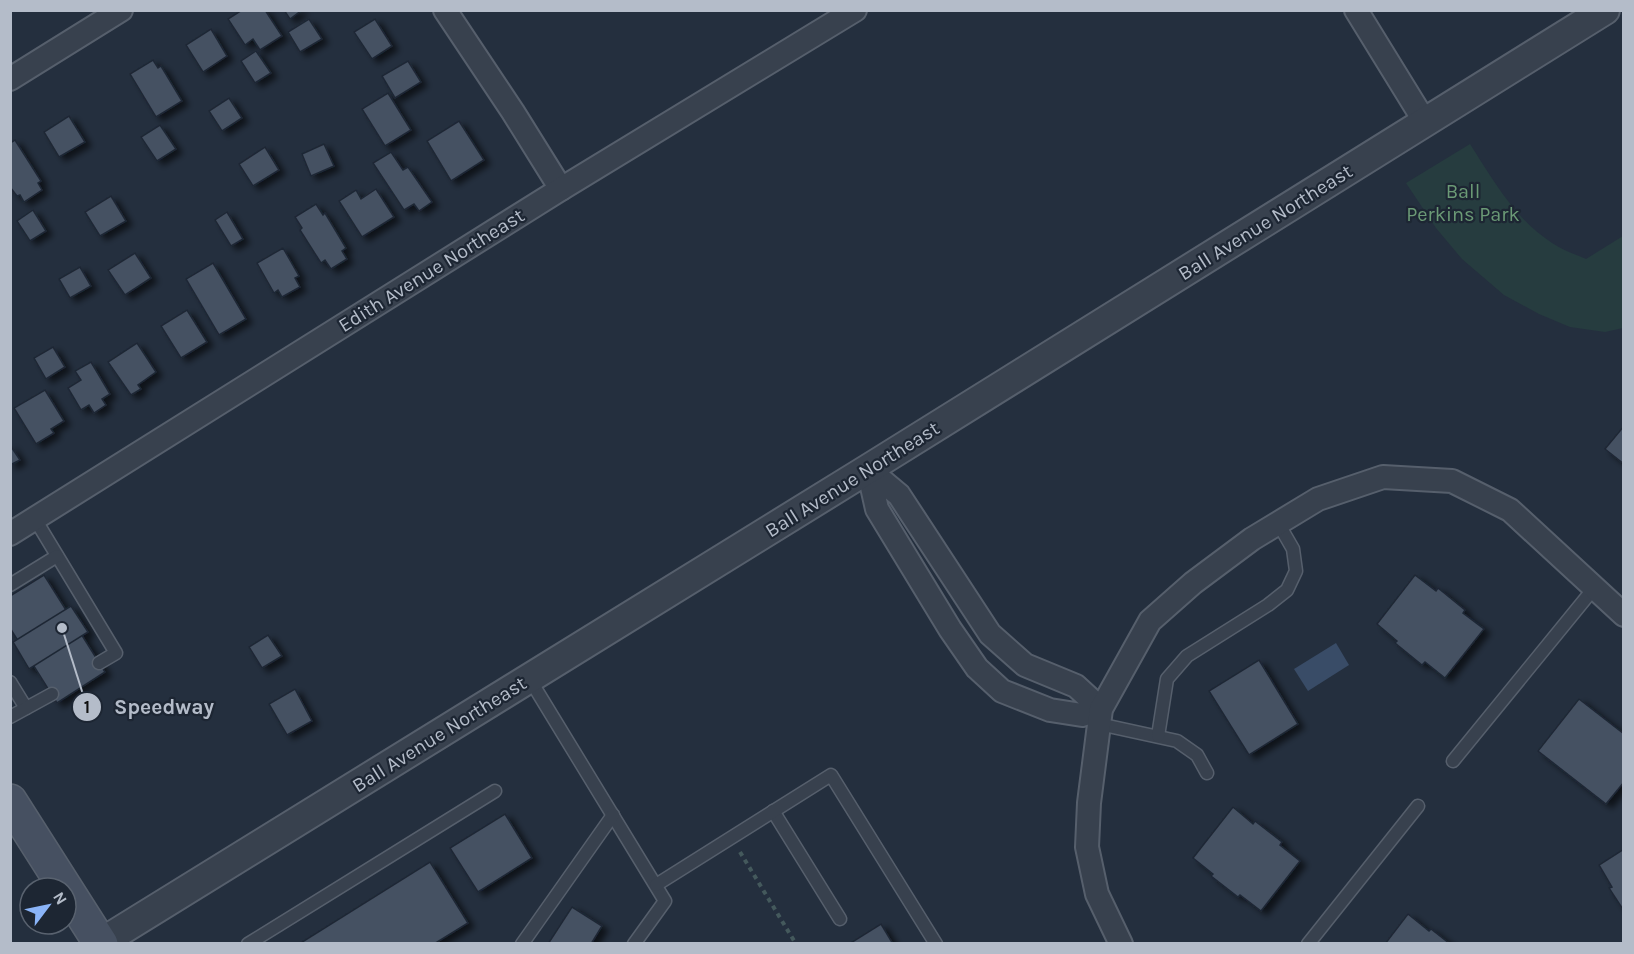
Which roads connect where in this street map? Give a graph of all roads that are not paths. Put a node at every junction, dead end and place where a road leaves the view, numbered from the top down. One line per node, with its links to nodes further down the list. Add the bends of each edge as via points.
1 (121, 10): 6 (street)
2 (445, 10): 8 (street)
3 (855, 10): 8 (street, Edith Avenue Northeast)
4 (1356, 10): 7 (street)
5 (1605, 10): 7 (street, Ball Avenue Northeast)
6 (10, 79)
7 (1425, 122): 9 (street, Ball Avenue Northeast)
8 (561, 189): 10 (street, Edith Avenue Northeast)
9 (868, 469): 18 (street, Ball Avenue Northeast); 23 (street, via 899,495 990,634 1025,665 1076,686); 23 (street, via 877,509 977,668 1002,691 1050,710)
10 (35, 519): 12 (street, Edith Avenue Northeast); 13 (lane)
11 (1278, 524): 15 (street, via 1318,499 1383,477 1452,481 1510,510); 23 (street, via 1193,583 1150,621); 24 (lane, via 1293,549 1296,572 1287,590 1187,656 1167,679)
12 (10, 534)
13 (57, 556): 14 (lane); 17 (lane, via 116,653)
14 (10, 585)
15 (1595, 587): 16 (street); 25 (lane)
16 (1623, 615)
17 (99, 663)
18 (529, 678): 31 (lane); 34 (street, Ball Avenue Northeast)
19 (10, 682): 21 (lane)
20 (52, 694): 21 (lane)
21 (26, 708): 22 (lane)
22 (10, 717)
23 (1100, 717): 24 (lane); 39 (street, via 1089,803 1088,847 1097,894)
24 (1158, 736): 26 (lane, via 1178,741 1197,755)
25 (1453, 761)
26 (1207, 773)
27 (495, 791): 35 (lane)
28 (10, 801): 34 (main road)
29 (1418, 806): 40 (lane)
30 (773, 811): 32 (lane); 33 (lane); 38 (lane, via 831,775)
31 (612, 815): 32 (lane); 36 (lane)
32 (656, 885): 37 (lane, via 665,901)
33 (840, 919)
34 (100, 943)
35 (248, 944)
36 (522, 944)
37 (634, 944)
38 (936, 944)
39 (1121, 944)
40 (1308, 944)

